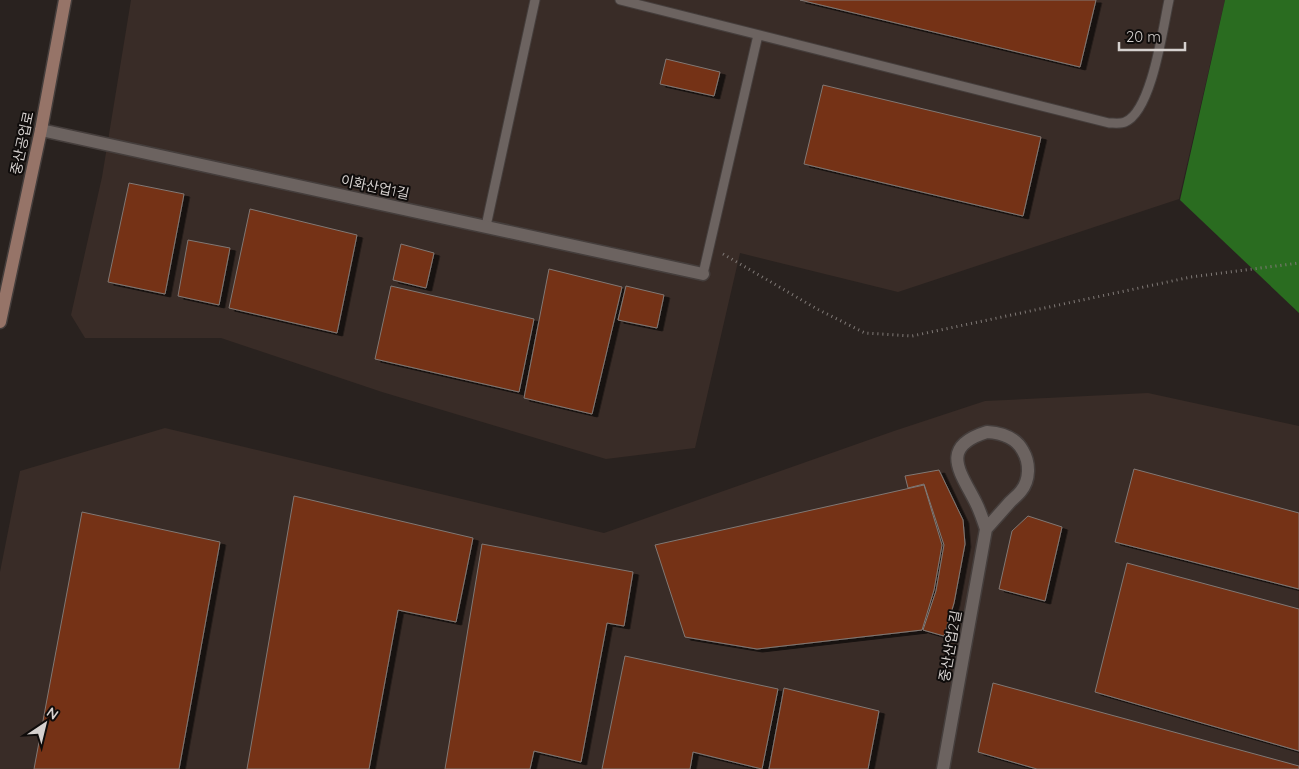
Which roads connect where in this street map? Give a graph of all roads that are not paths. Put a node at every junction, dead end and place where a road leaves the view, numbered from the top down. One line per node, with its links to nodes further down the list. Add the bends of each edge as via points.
1 (65, 0): 6 (street, 중산공업로)
2 (535, 0): 7 (lane)
3 (620, 0): 5 (lane)
4 (1169, 0): 5 (lane, via 1145,98 1136,113 1125,122 1110,123)
5 (758, 35): 8 (lane)
6 (40, 130): 7 (street, 이화산업1길); 9 (street, 중산공업로)
7 (486, 226): 8 (street, 이화산업1길)
8 (703, 274)
9 (0, 322)
10 (986, 529): 10 (street, via 1021,491 1029,469 1021,445 1011,437 987,432 965,444 958,454 957,466); 11 (street, 중산산업2길)
11 (943, 769)

